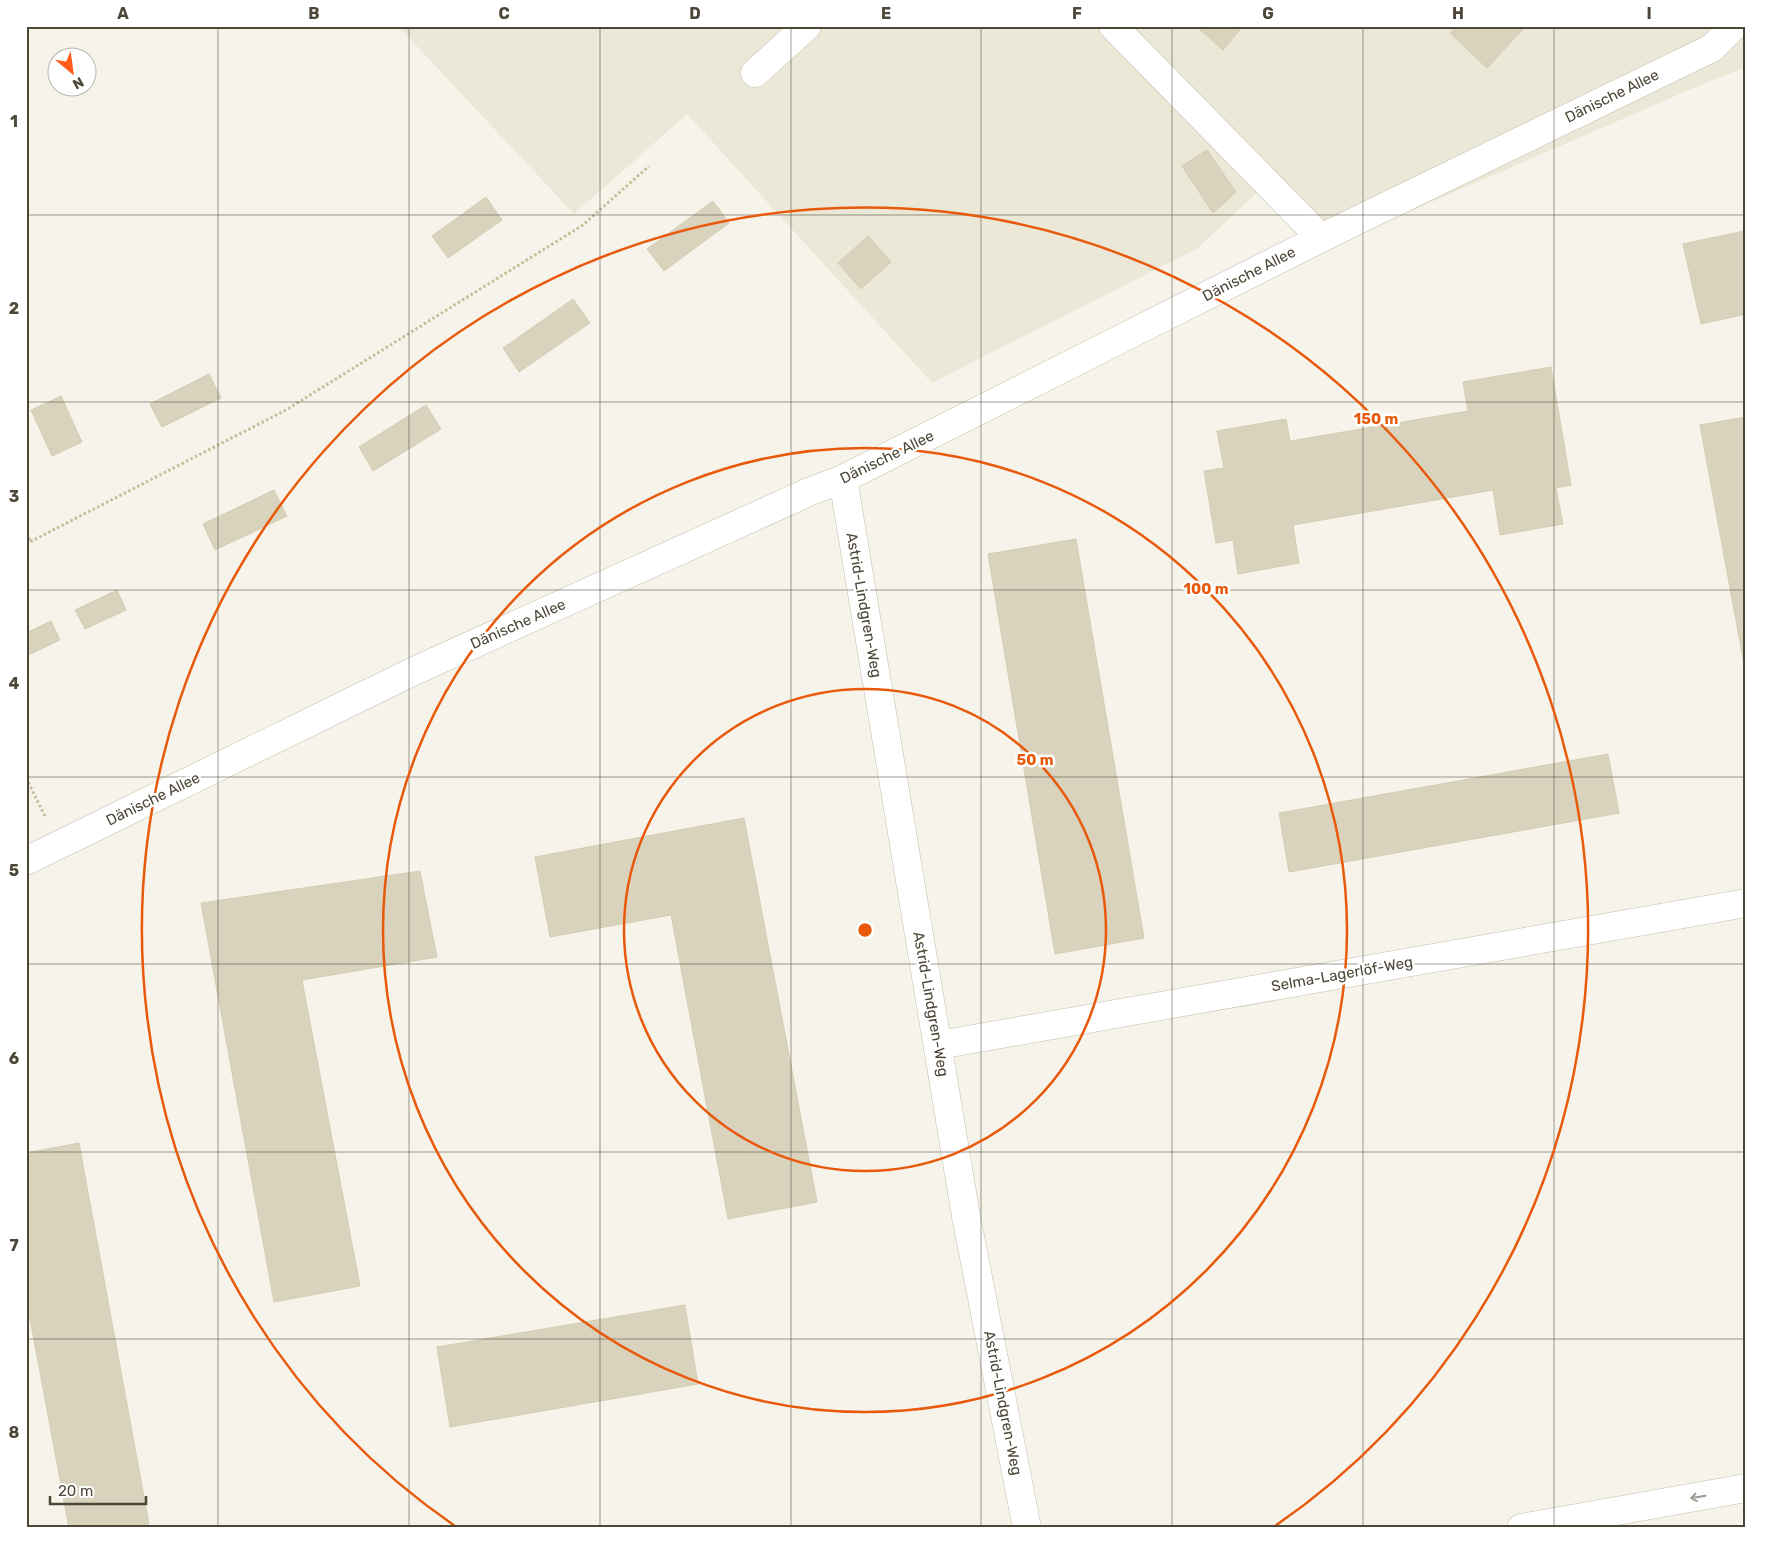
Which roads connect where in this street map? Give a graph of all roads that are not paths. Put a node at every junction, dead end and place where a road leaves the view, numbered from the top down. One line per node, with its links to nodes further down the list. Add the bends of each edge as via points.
1 (807, 26): 4 (street)
2 (1113, 26): 5 (street)
3 (1734, 26): 5 (street, Dänische Allee, via 1712,48)
4 (756, 73)
5 (1321, 238): 6 (street, Dänische Allee)
6 (843, 480): 7 (street, Dänische Allee, via 811,491 412,672); 9 (street, Astrid-Lindgren-Weg)
7 (26, 861)
8 (1746, 903): 9 (street, Selma-Lagerlöf-Weg)
9 (939, 1045): 11 (street, Astrid-Lindgren-Weg, via 966,1216)
10 (1746, 1488): 12 (street, one-way to 12)
11 (1027, 1528)
12 (1521, 1528)

